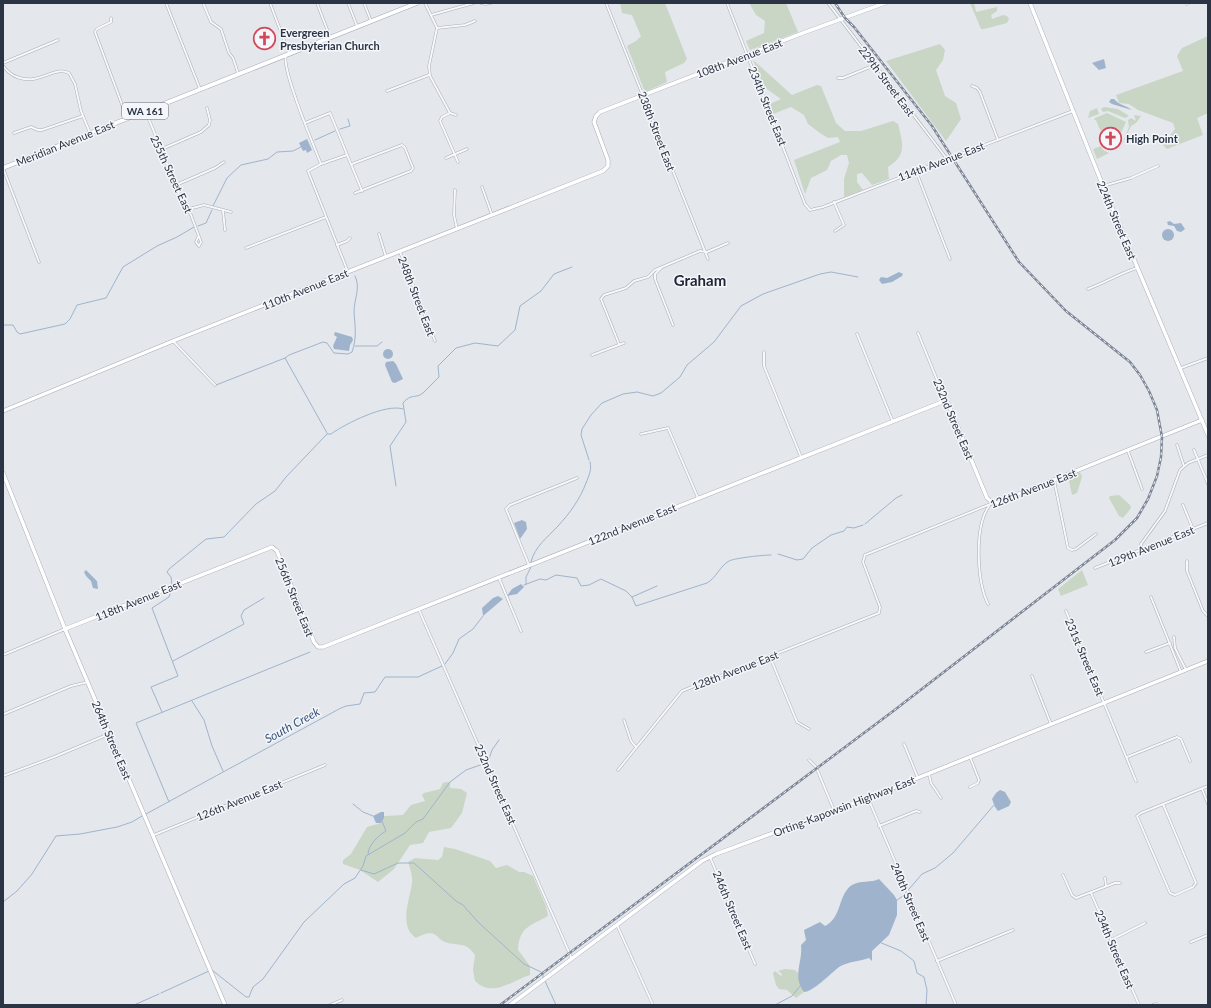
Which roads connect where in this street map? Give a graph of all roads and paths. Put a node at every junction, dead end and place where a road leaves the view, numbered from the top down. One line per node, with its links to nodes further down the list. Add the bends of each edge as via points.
1 (166, 3): 34 (street)
2 (203, 3): 30 (street, via 211,22 220,26)
3 (270, 3): 26 (street)
4 (317, 3): 24 (street)
5 (348, 3): 22 (street)
6 (364, 3): 20 (street)
7 (417, 3): 20 (main road, Meridian Avenue East / WA 161)
8 (425, 3): 17 (street)
9 (474, 3): 17 (street)
10 (481, 3): 11 (street)
11 (491, 3)
12 (606, 3): 36 (street, 238th Street East)
13 (727, 3): 27 (street, 234th Street East)
14 (828, 3): 19 (street, 229th Street East)
15 (885, 3): 19 (street, 108th Avenue East)
16 (1030, 3): 39 (street, 224th Street East)
17 (431, 15): 23 (street)
18 (111, 18): 43 (street, via 111,22 96,30 96,36)
19 (840, 20): 27 (street, 108th Avenue East); 29 (street, 229th Street East)
20 (371, 21): 22 (main road, Meridian Avenue East / WA 161)
21 (475, 22): 23 (street)
22 (357, 26): 24 (main road, Meridian Avenue East / WA 161)
23 (437, 28): 31 (street)
24 (330, 37): 26 (main road, Meridian Avenue East / WA 161)
25 (58, 40): 28 (street)
26 (288, 54): 30 (main road, Meridian Avenue East / WA 161); 44 (street, via 285,59 286,66)
27 (747, 55): 36 (street, 108th Avenue East); 70 (street, 234th Street East)
28 (3, 64): 42 (street, via 10,74 28,81 59,71 67,72 76,84)
29 (875, 65): 32 (street); 53 (street, 229th Street East)
30 (238, 73): 34 (main road, Meridian Avenue East / WA 161)
31 (429, 75): 35 (street); 40 (street)
32 (838, 78)
33 (972, 86): 47 (street, via 980,92)
34 (200, 89): 38 (main road, Meridian Avenue East / WA 161)
35 (387, 91)
36 (643, 95): 59 (street, 108th Avenue East, via 603,110 595,117 595,125 608,160); 84 (street, 238th Street East)
37 (207, 108): 48 (street, via 210,120 204,129)
38 (145, 111): 43 (main road, Meridian Avenue East / WA 161); 48 (street, 255th Street East)
39 (1073, 111): 47 (street, 114th Avenue East); 63 (street, 224th Street East)
40 (450, 113): 41 (street); 50 (street, via 440,118)
41 (456, 115)
42 (83, 116): 45 (street, via 41,131 31,127); 46 (street)
43 (127, 118): 46 (main road, Meridian Avenue East / WA 161)
44 (304, 123): 51 (street, via 330,113); 56 (street)
45 (14, 133)
46 (90, 133): 60 (main road, Meridian Avenue East / WA 161)
47 (998, 140): 53 (street, 114th Avenue East)
48 (161, 149): 62 (street, 255th Street East)
49 (467, 149): 50 (street)
50 (455, 154): 52 (street); 55 (street)
51 (348, 155): 56 (street); 57 (street)
52 (446, 158)
53 (947, 159): 61 (street, 114th Avenue East)
54 (224, 162): 62 (street)
55 (458, 162)
56 (320, 164): 74 (street, via 308,171)
57 (352, 164): 66 (street); 66 (street, via 403,145 413,169)
58 (1158, 166): 63 (street, via 1131,178)
59 (608, 167): 73 (street, 110th Avenue East)
60 (3, 168): 89 (street)
61 (916, 172): 68 (street, 114th Avenue East); 88 (street)
62 (176, 185): 69 (street, 255th Street East)
63 (1103, 186): 91 (street, 224th Street East)
64 (482, 187): 73 (street)
65 (455, 190): 75 (street, via 454,215)
66 (362, 191): 67 (street)
67 (355, 194)
68 (834, 202): 70 (street, 114th Avenue East); 77 (street, via 844,225)
69 (189, 209): 71 (street, via 204,206); 79 (street, 255th Street East)
70 (809, 210)
71 (222, 211): 72 (street); 76 (street)
72 (231, 212)
73 (492, 215): 75 (street, 110th Avenue East)
74 (326, 217): 82 (street); 83 (street)
75 (457, 229): 85 (street, 110th Avenue East)
76 (225, 230)
77 (835, 231)
78 (379, 234): 86 (street, 248th Street East)
79 (198, 237)
80 (350, 238): 82 (street)
81 (728, 243): 84 (street, via 707,252)
82 (337, 246): 92 (street)
83 (246, 248)
84 (704, 250): 87 (street, 238th Street East); 90 (street)
85 (400, 252): 86 (street, 110th Avenue East); 98 (street, 248th Street East)
86 (386, 257): 92 (street, 110th Avenue East)
87 (708, 259)
88 (950, 259)
89 (39, 262)
90 (662, 267): 94 (street, via 655,277); 100 (street, via 626,288 602,296 603,306)
91 (1137, 268): 93 (street); 104 (street, 224th Street East)
92 (348, 272): 97 (street, 110th Avenue East)
93 (1088, 288)
94 (673, 325)
95 (918, 333): 106 (street, 232nd Street East)
96 (857, 334): 109 (street)
97 (172, 341): 105 (street); 107 (street, 110th Avenue East)
98 (435, 341)
99 (624, 343): 100 (street)
100 (619, 344): 102 (street)
101 (764, 352): 116 (street, via 764,366)
102 (592, 355)
103 (1208, 358): 104 (street)
104 (1180, 369): 108 (street, 224th Street East)
105 (214, 385)
106 (946, 402): 109 (street, 122nd Avenue East); 125 (street, 232nd Street East, via 987,498)
107 (3, 411)
108 (1202, 420): 111 (street, 224th Street East); 114 (street, 126th Avenue East)
109 (893, 422): 116 (street, 122nd Avenue East)
110 (642, 434): 124 (street, via 665,427 669,430)
111 (1208, 435)
112 (1177, 445): 118 (street)
113 (1194, 450): 117 (street)
114 (1128, 451): 121 (street, 126th Avenue East); 123 (street)
115 (1208, 455): 117 (street)
116 (801, 457): 124 (street, 122nd Avenue East)
117 (1198, 459): 118 (street); 122 (street)
118 (1184, 466): 131 (street, via 1179,472 1164,511 1141,544)
119 (3, 474): 142 (street, 264th Street East)
120 (577, 478): 133 (street, via 510,505 506,510)
121 (1054, 480): 125 (street, 126th Avenue East); 129 (street, via 1067,544 1071,550 1078,548)
122 (1208, 484)
123 (1142, 489)
124 (698, 498): 133 (street, 122nd Avenue East)
125 (993, 503): 137 (street, via 988,506 984,516 980,540 982,586); 139 (street, 126th Avenue East, via 864,556 863,562)
126 (1183, 505): 128 (street)
127 (1208, 523): 128 (street, 129th Avenue East)
128 (1193, 529): 131 (street, 129th Avenue East)
129 (1096, 534)
130 (273, 547): 142 (street, 118th Avenue East); 146 (street, 256th Street East, via 277,551)
131 (1141, 549): 134 (street, 129th Avenue East)
132 (1187, 561): 141 (street, via 1187,572)
133 (529, 565): 135 (street, 122nd Avenue East)
134 (1095, 568)
135 (499, 577): 138 (street, 122nd Avenue East); 143 (street)
136 (1151, 597): 145 (street)
137 (988, 604)
138 (418, 609): 146 (street, 122nd Avenue East); 196 (street, 252nd Street East)
139 (880, 610): 149 (street, 128th Avenue East, via 870,617)
140 (1066, 611): 155 (street, 231st Street East)
141 (1208, 616)
142 (65, 630): 148 (street, 118th Avenue East); 154 (street, 264th Street East)
143 (521, 631)
144 (1174, 637): 151 (street, via 1175,648)
145 (1170, 643): 147 (street); 152 (street)
146 (318, 647)
147 (1146, 652)
148 (3, 654)
149 (770, 657): 159 (street, via 797,722); 162 (street, 128th Avenue East, via 681,692)
150 (1208, 661): 151 (street, Orting-Kapowsin Highway East)
151 (1186, 670): 152 (street, Orting-Kapowsin Highway East)
152 (1181, 672): 155 (street, Orting-Kapowsin Highway East)
153 (1032, 676): 158 (street)
154 (88, 682): 156 (street, via 71,686); 160 (street, 264th Street East)
155 (1104, 703): 158 (street, Orting-Kapowsin Highway East); 164 (street, 231st Street East)
156 (4, 714)
157 (624, 720): 162 (street)
158 (1051, 724): 163 (street, Orting-Kapowsin Highway East)
159 (808, 729)
160 (110, 734): 170 (street); 183 (street, 264th Street East)
161 (904, 744): 171 (street)
162 (636, 748): 168 (street, 128th Avenue East)
163 (970, 757): 169 (street, Orting-Kapowsin Highway East); 174 (street, via 979,780)
164 (1126, 757): 166 (street, via 1178,737); 172 (street, 231st Street East)
165 (809, 760): 180 (street, via 816,767)
166 (1190, 761)
167 (325, 765): 183 (street, 126th Avenue East)
168 (618, 770)
169 (929, 774): 171 (street, Orting-Kapowsin Highway East); 177 (street, via 931,783)
170 (3, 776)
171 (918, 778): 176 (street, Orting-Kapowsin Highway East)
172 (1136, 781)
173 (1208, 786): 175 (street)
174 (970, 787)
175 (1202, 789): 178 (street); 179 (street)
176 (868, 798): 180 (street, Orting-Kapowsin Highway East); 182 (street, 240th Street East)
177 (941, 798)
178 (1163, 804): 178 (street, via 1137,816 1168,890 1175,895 1195,884)
179 (1208, 804)
180 (834, 810): 184 (street, Orting-Kapowsin Highway East)
181 (920, 812): 182 (street, via 916,811)
182 (880, 826): 197 (street, 240th Street East)
183 (153, 835): 201 (street, 264th Street East)
184 (710, 857): 191 (street, Orting-Kapowsin Highway East); 198 (street, 246th Street East)
185 (1063, 875): 189 (street, via 1075,898)
186 (1105, 878): 188 (street)
187 (1120, 883): 188 (street)
188 (1106, 886): 189 (street)
189 (1091, 892): 194 (street, 234th Street East)
190 (1145, 923): 194 (street)
191 (617, 925): 196 (street, Orting-Kapowsin Highway East); 204 (street)
192 (1013, 930): 197 (street)
193 (1208, 935): 195 (street)
194 (1111, 940): 206 (street, 234th Street East)
195 (1191, 942)
196 (572, 959): 203 (street, Orting-Kapowsin Highway East)
197 (937, 961): 205 (street, 240th Street East)
198 (755, 964)
199 (342, 1000): 202 (street)
200 (1156, 1004): 207 (street)
201 (225, 1005)
202 (330, 1005)
203 (510, 1005)
204 (652, 1005)
205 (956, 1005)
206 (1139, 1005)
207 (1153, 1005)

